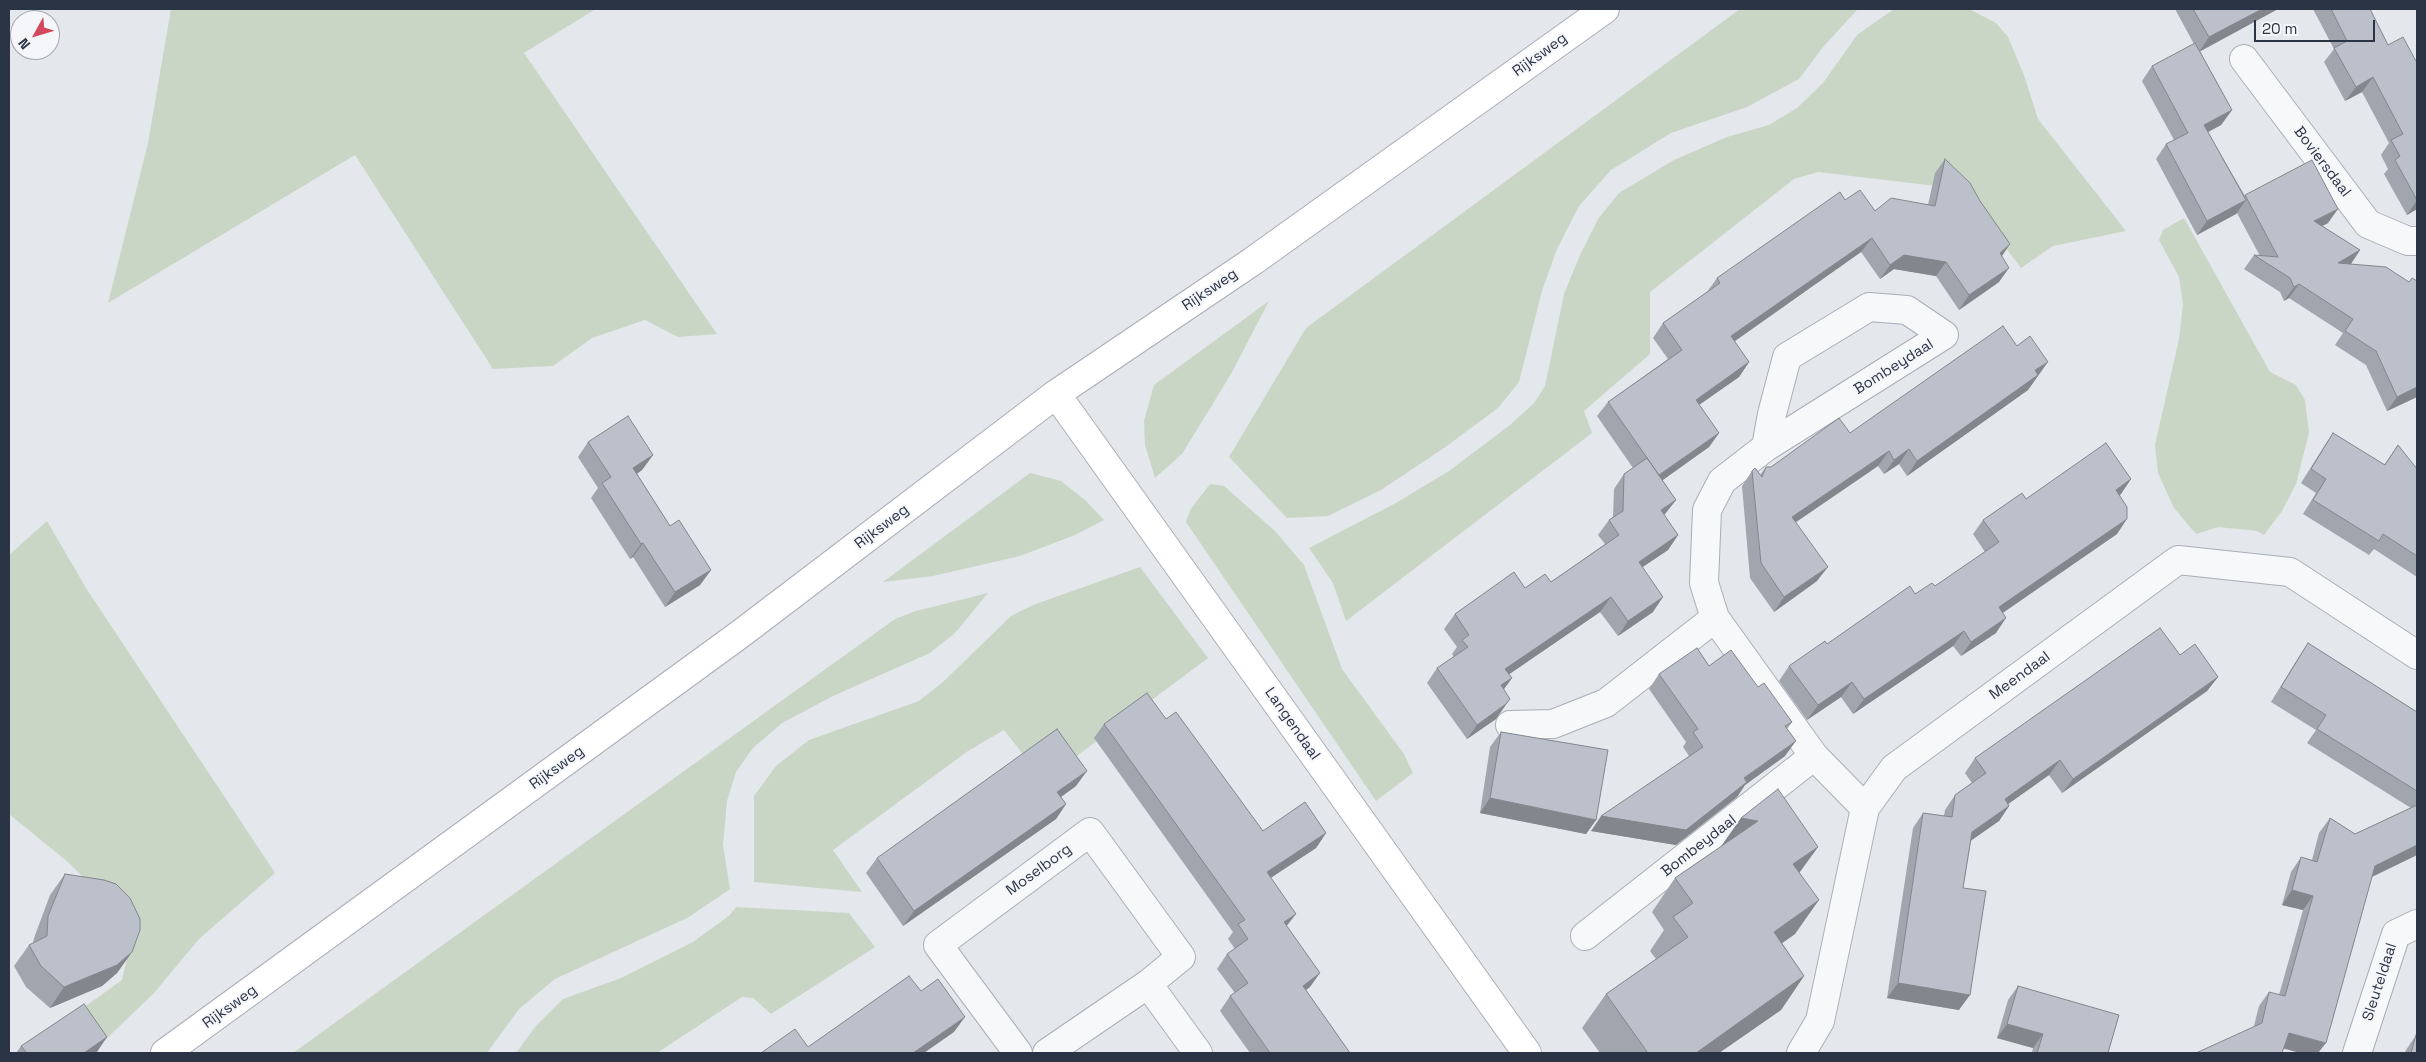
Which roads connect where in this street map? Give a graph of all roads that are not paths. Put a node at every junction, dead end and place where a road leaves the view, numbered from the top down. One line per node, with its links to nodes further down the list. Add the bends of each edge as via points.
1 (1605, 9): 4 (main road, Rijksweg, via 1253,261)
2 (2244, 59): 3 (street, Boviersdaal, via 2368,224 2408,241)
3 (2417, 241)
4 (1056, 394): 14 (main road, Rijksweg, via 739,635); 18 (main road, Langendaal)
5 (1766, 447): 5 (street, Bombeydaal, via 1885,372 1944,335 1907,310 1869,307 1788,357); 6 (street, Bombeydaal, via 1722,481 1707,510 1704,582)
6 (1715, 618): 8 (street, via 1606,703 1553,724); 9 (street, Bombeydaal)
7 (2417, 655): 10 (street, Meendaal, via 2290,572 2178,560 1894,768)
8 (1510, 725)
9 (1814, 756): 10 (street, Bombeydaal); 12 (street, Bombeydaal)
10 (1865, 808): 19 (street, Meendaal, via 1820,1022)
11 (2417, 924): 20 (street, Sleuteldaal, via 2396,934)
12 (1584, 936)
13 (1148, 984): 15 (street, Moselborg, via 1181,957 1090,832 938,945); 16 (street, Moselborg); 17 (street)
14 (166, 1053)
15 (1018, 1053)
16 (1047, 1053)
17 (1198, 1053)
18 (1527, 1053)
19 (1802, 1053)
20 (2357, 1053)

